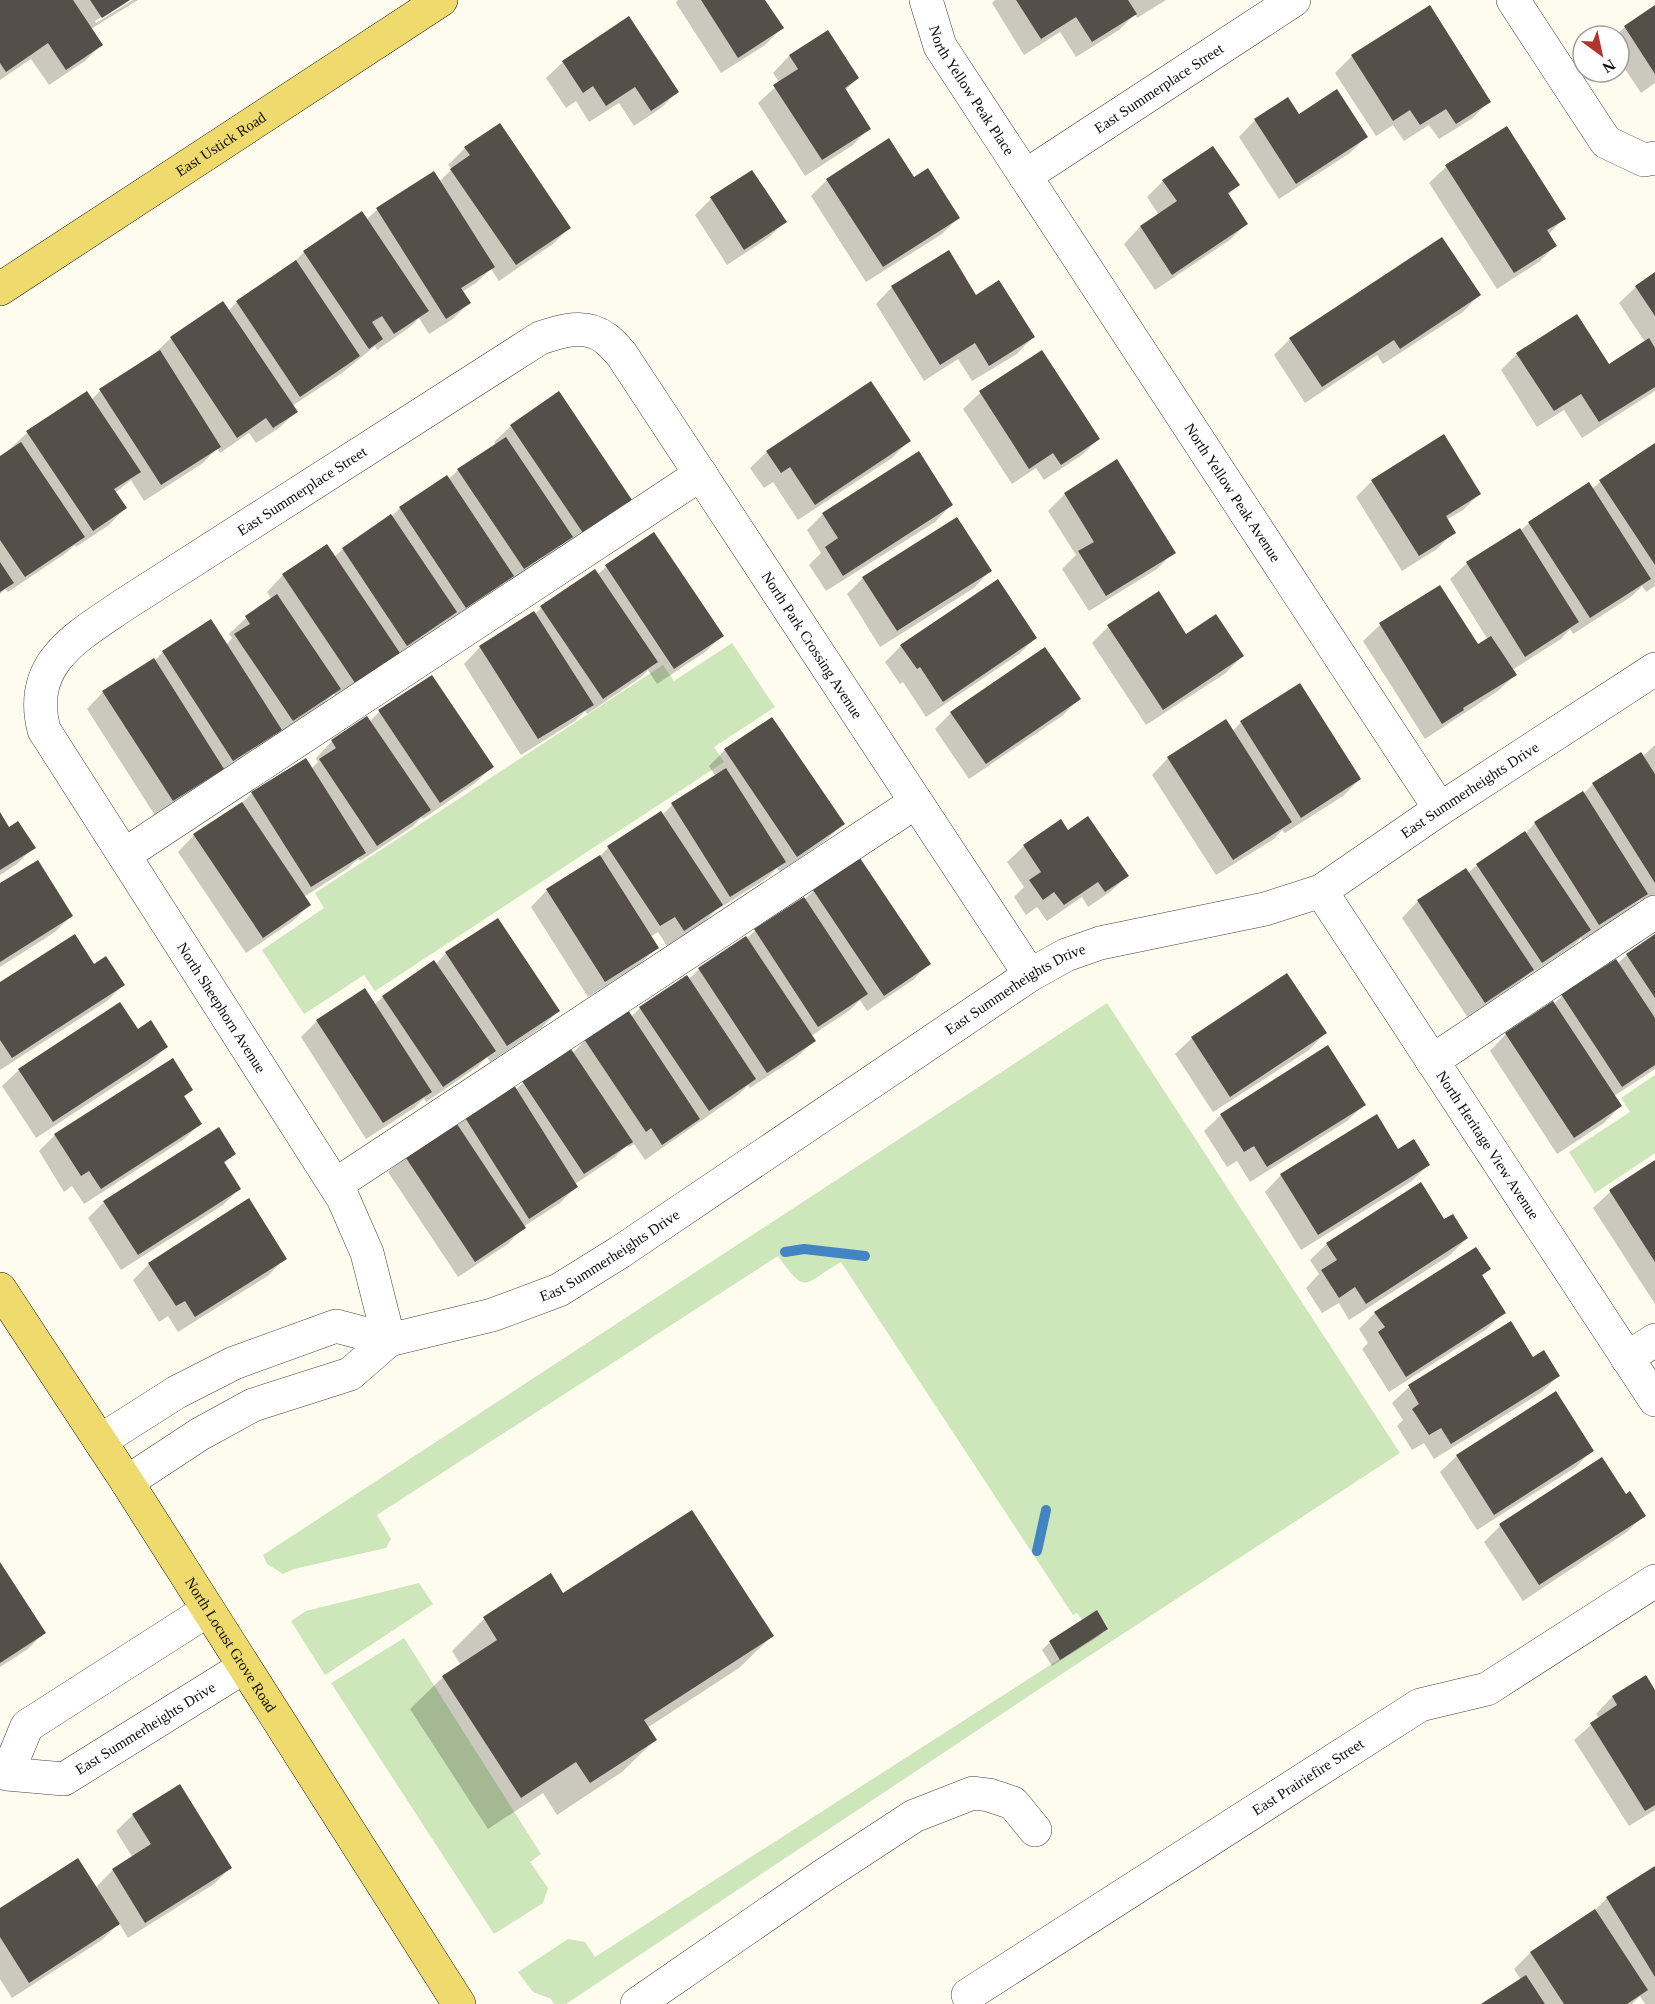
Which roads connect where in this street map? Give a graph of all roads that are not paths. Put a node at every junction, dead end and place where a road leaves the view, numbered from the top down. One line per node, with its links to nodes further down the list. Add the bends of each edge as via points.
1 (441, 0): 7 (main road, East Ustick Road)
2 (926, 0): 6 (street, North Yellow Peak Place, via 940,46)
3 (1294, 0): 6 (street, East Summerplace Street)
4 (1513, 0): 5 (street, via 1606,142)
5 (1649, 159)
6 (1025, 176): 13 (street, North Yellow Peak Avenue)
7 (0, 289)
8 (582, 329): 9 (street, North Park Crossing Avenue, via 604,336 622,355); 11 (street, East Summerplace Street, via 540,338 122,606 64,648)
9 (701, 474): 12 (street, North Park Crossing Avenue); 14 (street)
10 (1655, 669): 13 (street, East Summerheights Drive)
11 (44, 682): 14 (street, North Sheephorn Avenue, via 40,702 44,730)
12 (915, 802): 17 (street, North Park Crossing Avenue); 19 (street)
13 (1440, 809): 15 (street, East Summerheights Drive)
14 (124, 855): 19 (street, North Sheephorn Avenue)
15 (1321, 891): 17 (street, East Summerheights Drive, via 1265,909 1100,943 1066,955); 18 (street, North Heritage View Avenue)
16 (1655, 912): 18 (street)
17 (1030, 975): 21 (street, East Summerheights Drive, via 560,1290 492,1316)
18 (1432, 1061): 23 (street, North Heritage View Avenue)
19 (335, 1185): 21 (street, North Sheephorn Avenue, via 367,1253)
20 (0, 1289): 25 (main road, North Locust Grove Road)
21 (390, 1340): 25 (street, East Summerheights Drive, via 336,1326 234,1363 177,1392); 26 (street, East Summerheights Drive, via 350,1374 253,1405)
22 (1655, 1340): 23 (street)
23 (1627, 1358): 24 (street, North Heritage View Avenue)
24 (1655, 1400)
25 (100, 1441): 26 (main road, North Locust Grove Road)
26 (127, 1482): 28 (main road, North Locust Grove Road)
27 (1654, 1584): 32 (street, East Prairiefire Street, via 1487,1689 1420,1705)
28 (208, 1610): 29 (main road, North Locust Grove Road); 30 (street, East Summerheights Drive, via 27,1726)
29 (244, 1667): 30 (street, East Summerheights Drive, via 64,1779); 33 (main road, North Locust Grove Road)
30 (3, 1776)
31 (1035, 1830): 34 (street, via 1012,1803 973,1793 914,1816)
32 (969, 1995)
33 (459, 2004)
34 (637, 2004)

